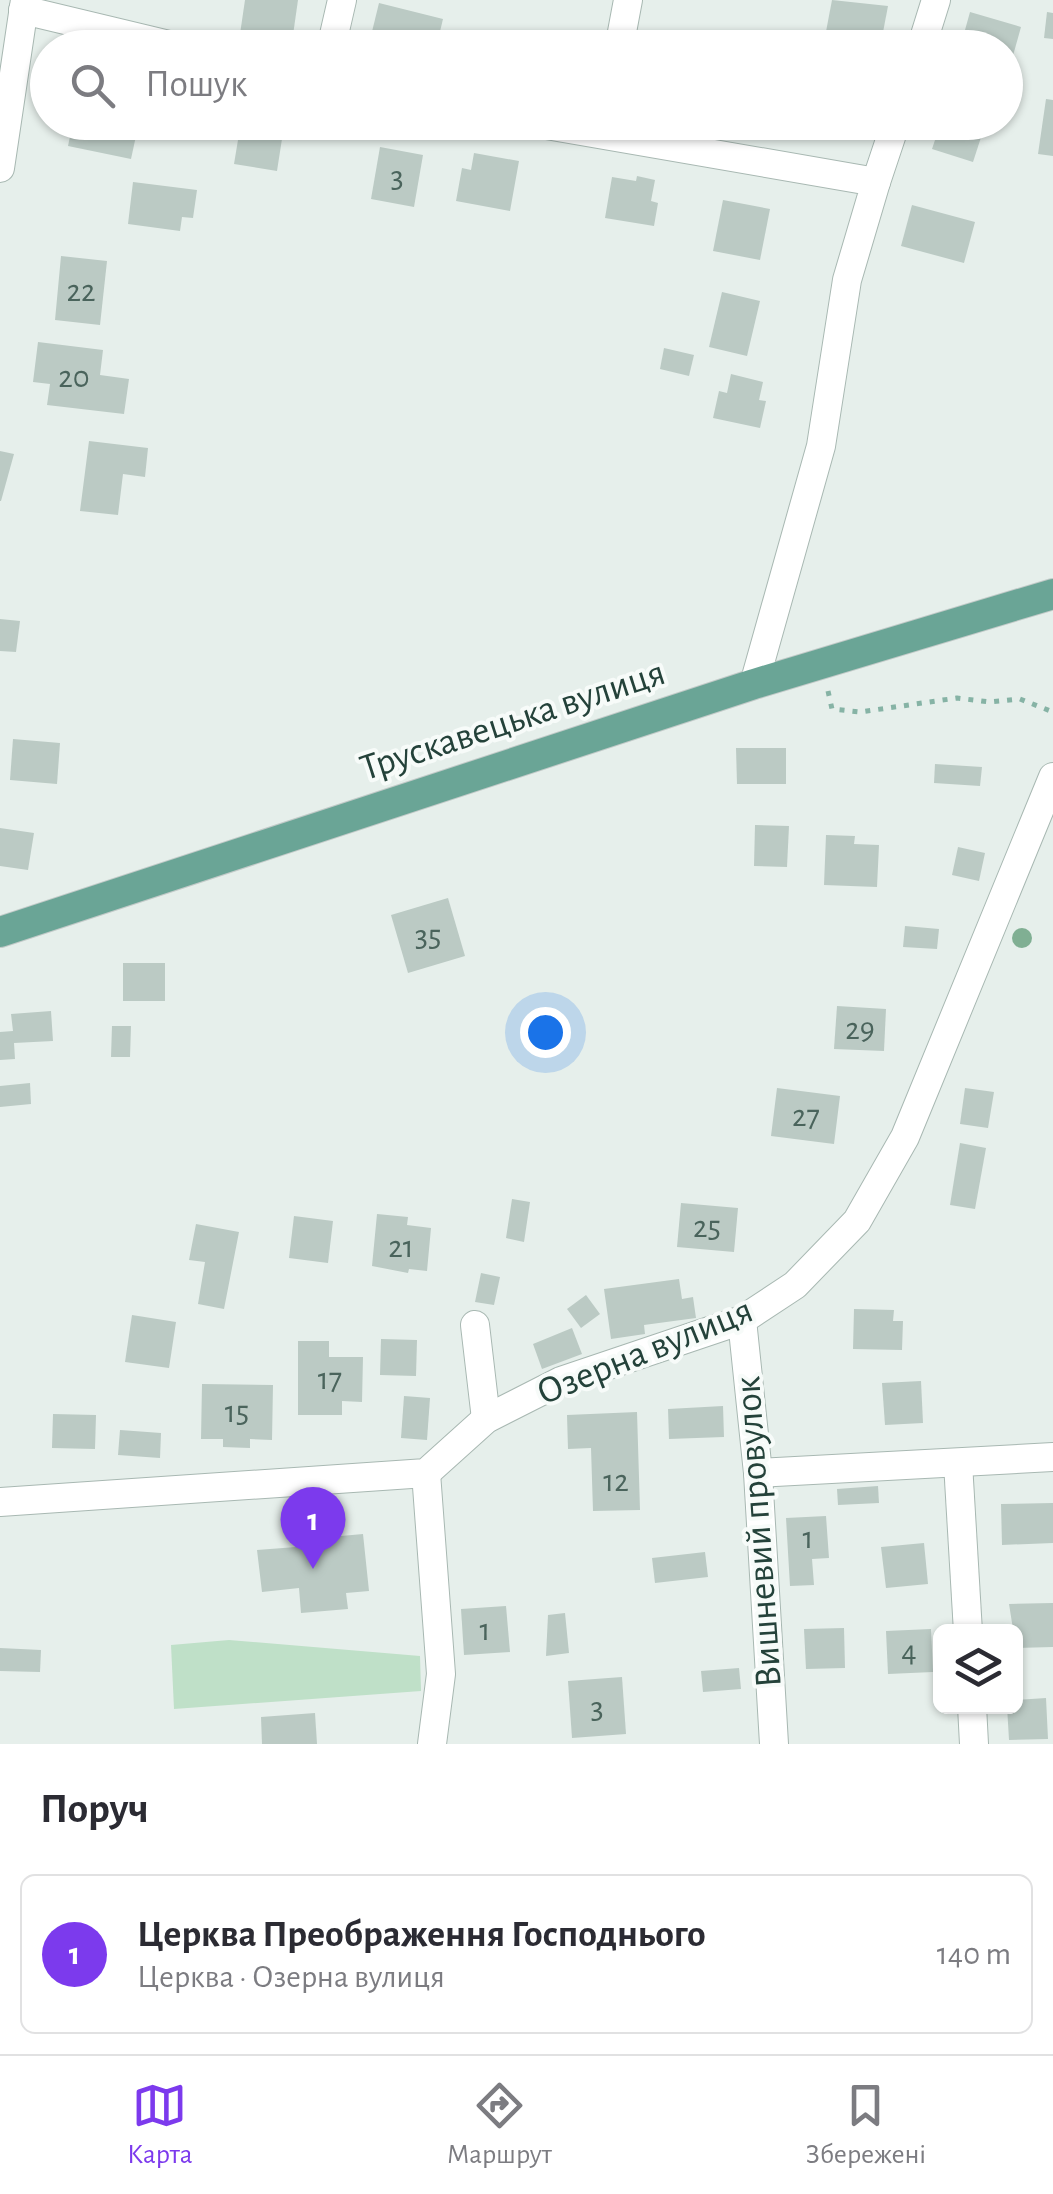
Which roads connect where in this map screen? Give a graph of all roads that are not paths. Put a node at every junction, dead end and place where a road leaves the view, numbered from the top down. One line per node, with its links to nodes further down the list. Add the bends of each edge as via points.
1 (342, 0): 6 (street)
2 (628, 0): 7 (street)
3 (936, 0): 8 (street)
4 (24, 5): 5 (street); 11 (street)
5 (116, 30)
6 (335, 30)
7 (622, 30)
8 (926, 30)
9 (656, 140): 12 (street)
10 (890, 140): 12 (street)
11 (0, 168)
12 (876, 182): 14 (street, via 847,280 821,446)
13 (1053, 594): 14 (main road, Трускавецька вулиця)
14 (754, 684): 16 (main road, Трускавецька вулиця)
15 (1053, 777): 17 (street, Озерна вулиця, via 881,1182 856,1221 795,1286)
16 (0, 932)
17 (742, 1320): 19 (street, Озерна вулиця, via 561,1381); 23 (street, Вишневий провулок)
18 (475, 1325): 19 (street)
19 (486, 1418): 22 (street, Озерна вулиця)
20 (1053, 1457): 21 (street)
21 (958, 1463): 23 (street); 25 (street)
22 (426, 1473): 24 (street); 27 (street, via 441,1674)
23 (758, 1474): 28 (street, Вишневий провулок)
24 (0, 1502)
25 (968, 1624)
26 (972, 1714): 29 (street)
27 (432, 1744)
28 (774, 1744)
29 (974, 1744)

